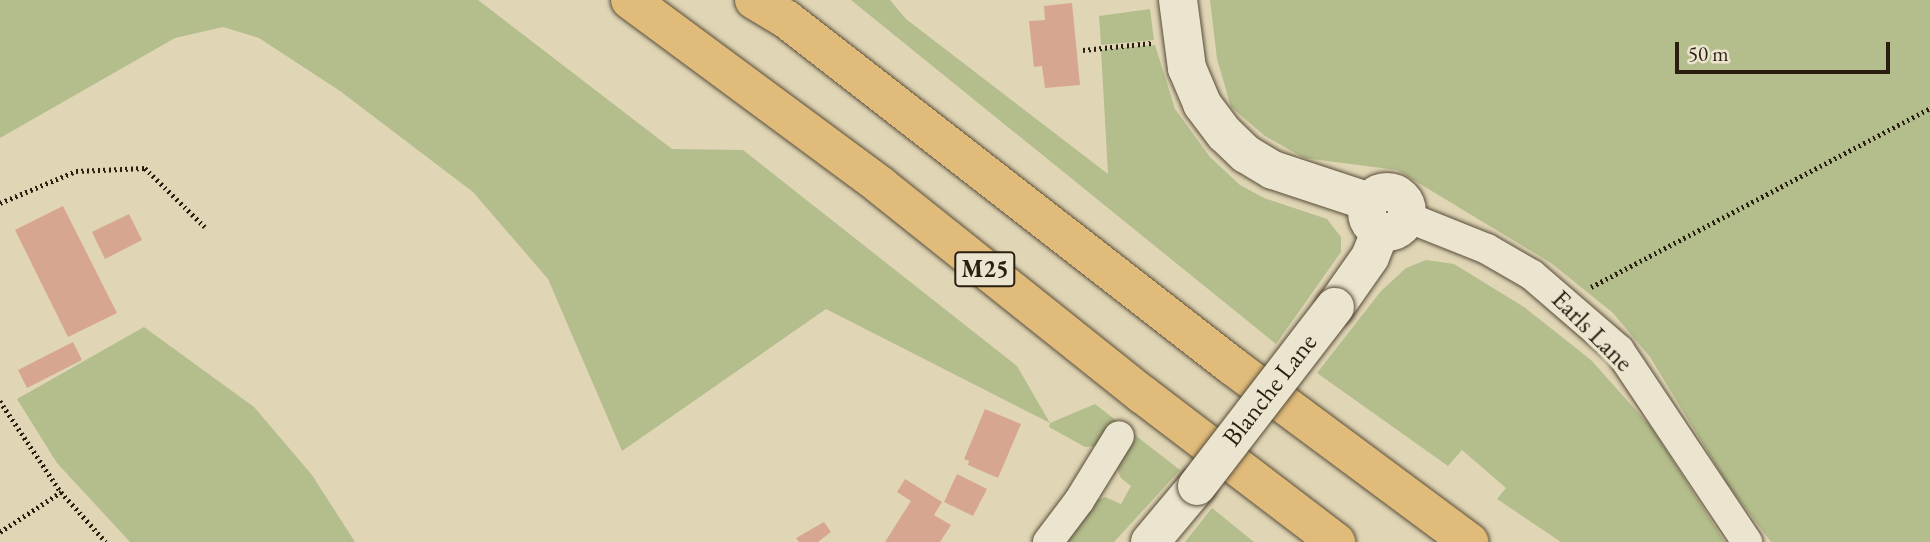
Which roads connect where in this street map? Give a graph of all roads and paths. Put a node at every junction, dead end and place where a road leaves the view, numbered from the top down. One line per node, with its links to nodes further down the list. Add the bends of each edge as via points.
1 (630, 0): 19 (highway, M25, via 881,186)
2 (754, 0): 4 (highway, M25)
3 (1178, 0): 5 (street)
4 (780, 10): 20 (highway, M25, via 1231,365)
5 (1183, 40): 6 (path); 9 (street, via 1187,68 1202,104 1246,154 1273,170)
6 (1083, 50)
7 (1930, 108): 11 (path)
8 (0, 203): 10 (path, via 76,171 145,169)
9 (1386, 217): 11 (street, Earls Lane, via 1488,249); 18 (street, Blanche Lane, bridge, via 1370,257 1335,307)
10 (205, 227)
11 (1566, 301): 21 (street, Earls Lane, via 1619,350)
12 (0, 401): 14 (path)
13 (1118, 436): 17 (street)
14 (61, 492): 15 (path); 16 (path)
15 (0, 532)
16 (106, 542)
17 (1048, 542)
18 (1150, 542)
19 (1336, 542)
20 (1469, 542)
21 (1747, 542)

